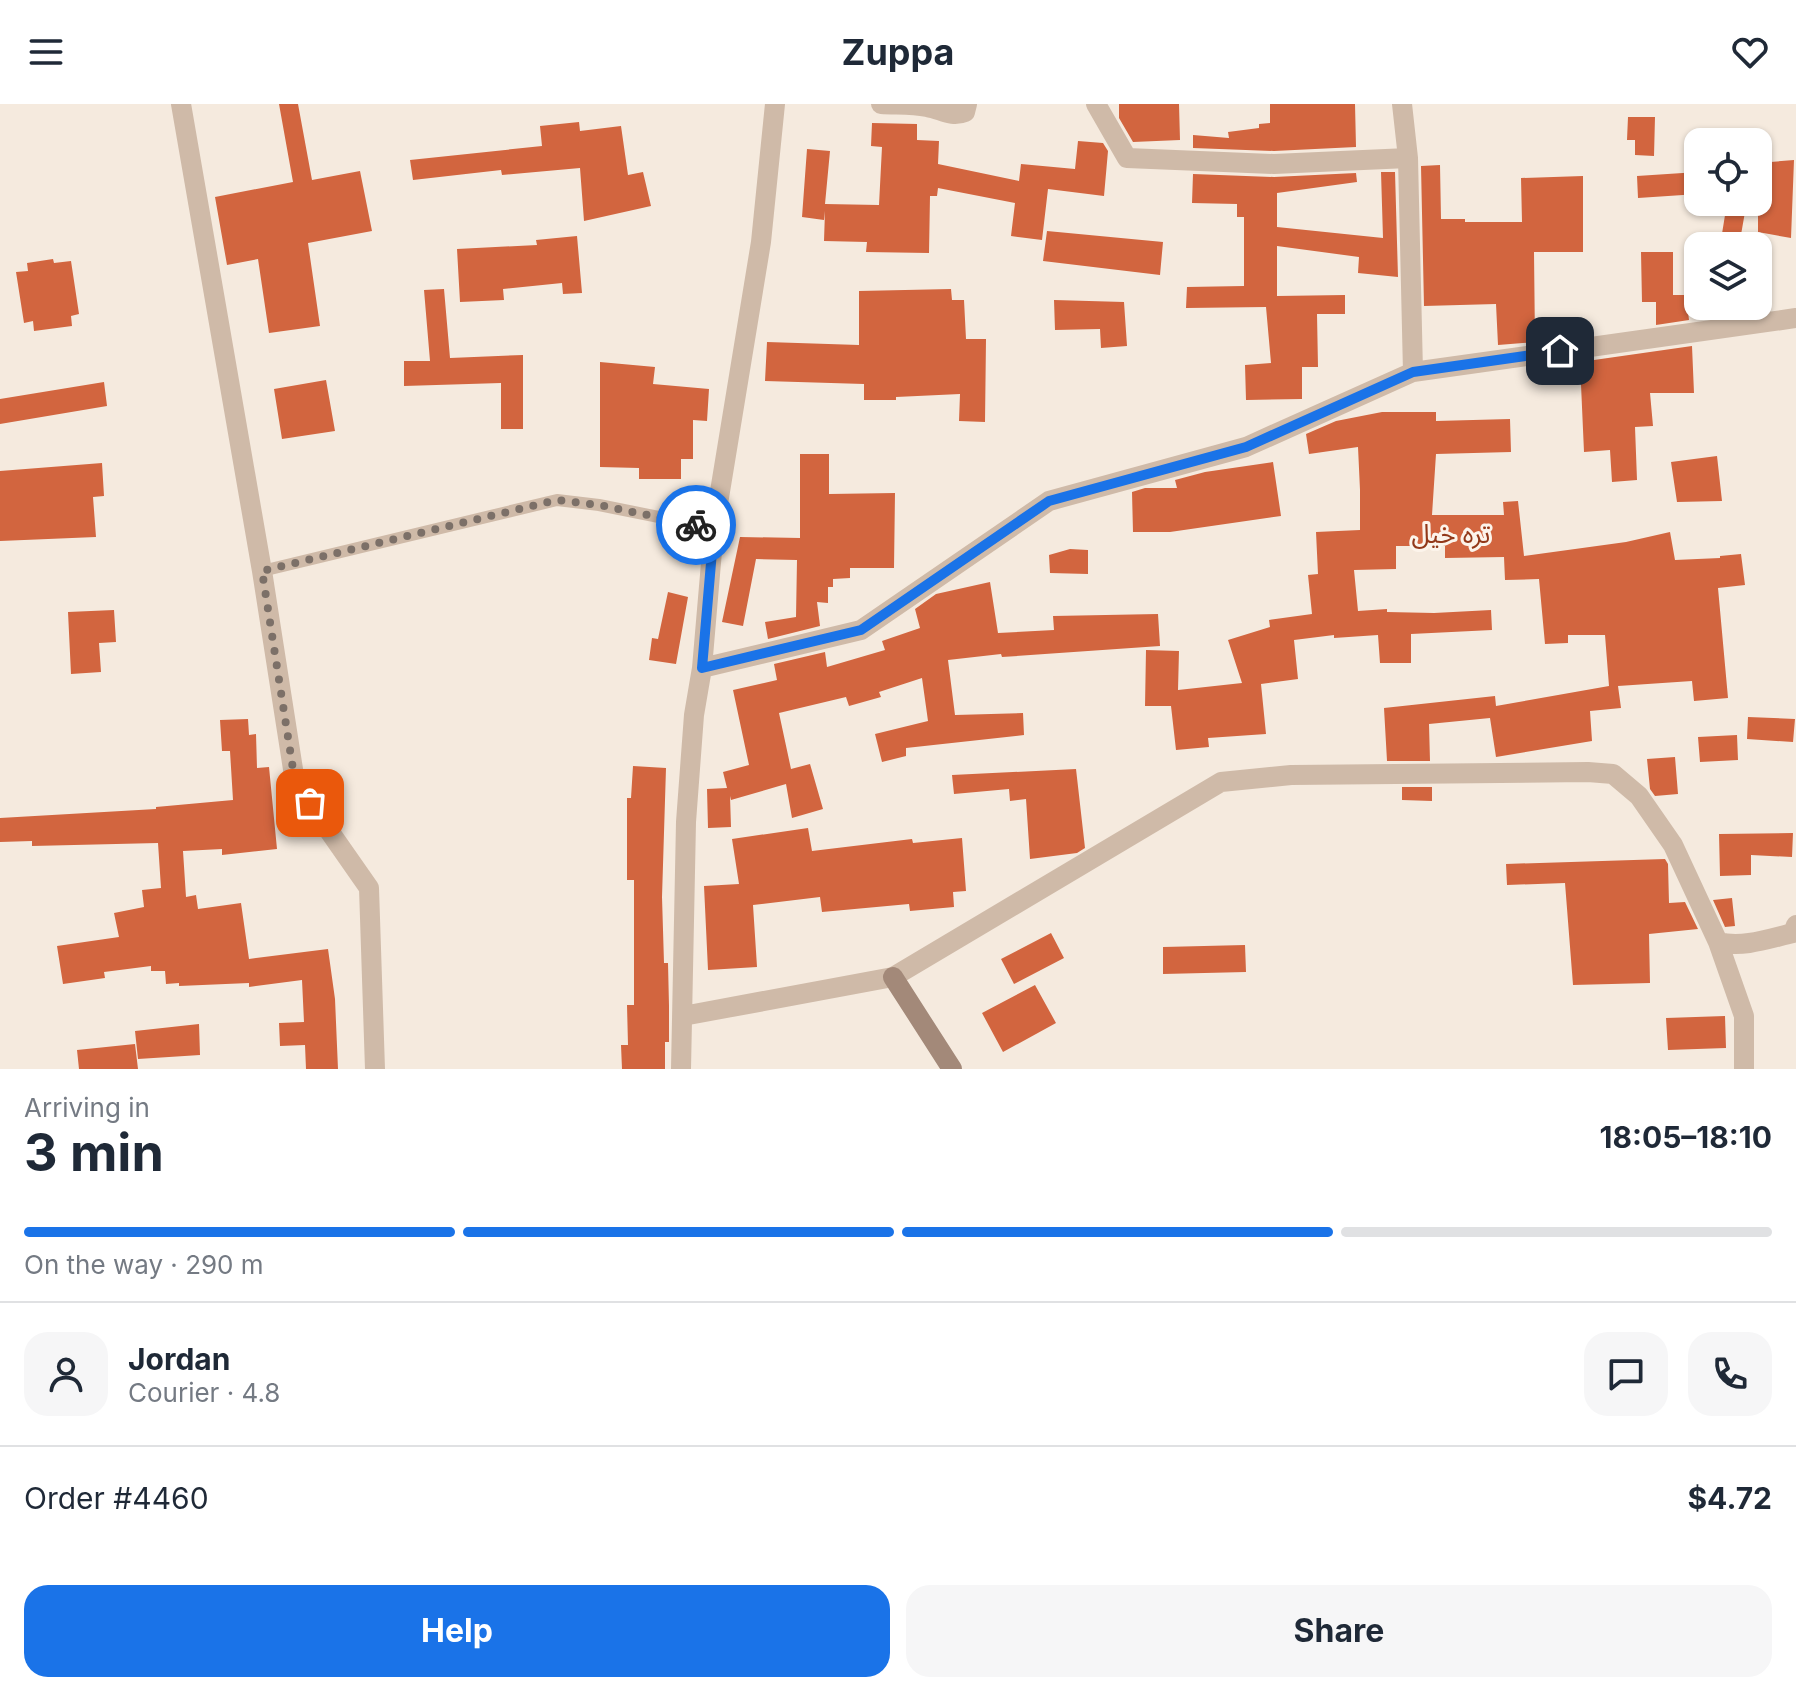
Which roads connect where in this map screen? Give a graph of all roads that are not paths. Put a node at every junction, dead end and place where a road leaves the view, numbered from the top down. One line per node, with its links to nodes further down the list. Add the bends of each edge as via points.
1 (181, 104): 11 (street)
2 (775, 104): 10 (street, via 761,242)
3 (881, 104): 4 (street, via 948,114 965,112)
4 (967, 104)
5 (1096, 104): 7 (street, via 1127,158 1274,164)
6 (1402, 104): 7 (street)
7 (1408, 158): 9 (street)
8 (1796, 318): 9 (street)
9 (1413, 372): 12 (street, via 1246,447 1049,501 861,630)
10 (714, 528): 11 (lane, via 557,500); 12 (street)
11 (262, 571): 17 (street, via 295,782 369,888)
12 (702, 668): 16 (street, via 686,822)
13 (1796, 925): 14 (street, via 1793,933 1750,943)
14 (1718, 942): 15 (street, via 1673,845 1639,796 1613,774 1291,775 1221,782); 20 (street, via 1744,1016)
15 (893, 977): 16 (street); 19 (street)
16 (683, 1016): 18 (street)
17 (375, 1069)
18 (681, 1069)
19 (952, 1069)
20 (1744, 1069)

